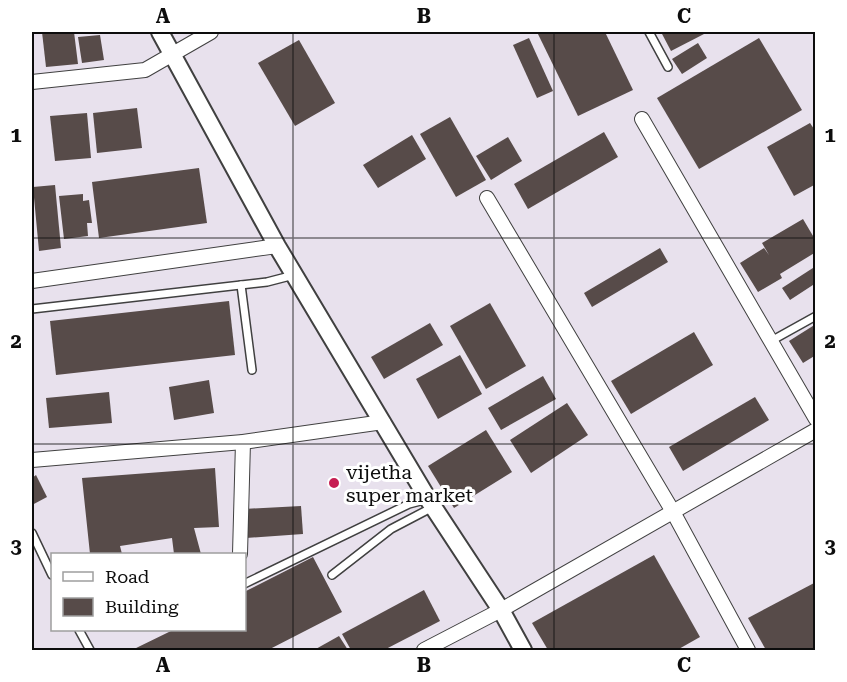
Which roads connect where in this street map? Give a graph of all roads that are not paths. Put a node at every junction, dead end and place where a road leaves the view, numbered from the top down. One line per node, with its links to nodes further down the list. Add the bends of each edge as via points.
1 (160, 32): 4 (street)
2 (211, 32): 4 (street)
3 (649, 32): 5 (lane)
4 (173, 53): 6 (street, via 145,70); 9 (street)
5 (668, 67)
6 (32, 82)
7 (642, 119): 15 (street)
8 (488, 198): 23 (street)
9 (277, 246): 10 (street); 11 (street)
10 (294, 275): 12 (lane); 18 (street)
11 (32, 281)
12 (241, 285): 13 (lane); 16 (lane)
13 (32, 309)
14 (816, 316): 15 (lane)
15 (771, 341): 17 (street)
16 (252, 370)
17 (816, 419)
18 (383, 422): 20 (street); 22 (street)
19 (816, 430): 23 (street)
20 (243, 442): 21 (street); 25 (street)
21 (32, 460)
22 (431, 503): 27 (lane); 28 (lane, via 409,504); 29 (street)
23 (672, 510): 29 (street); 34 (street)
24 (32, 533): 26 (lane)
25 (240, 553)
26 (51, 573)
27 (332, 575)
28 (246, 583)
29 (501, 610): 32 (street); 33 (street)
30 (80, 631): 31 (lane)
31 (90, 651)
32 (424, 651)
33 (523, 651)
34 (748, 651)

